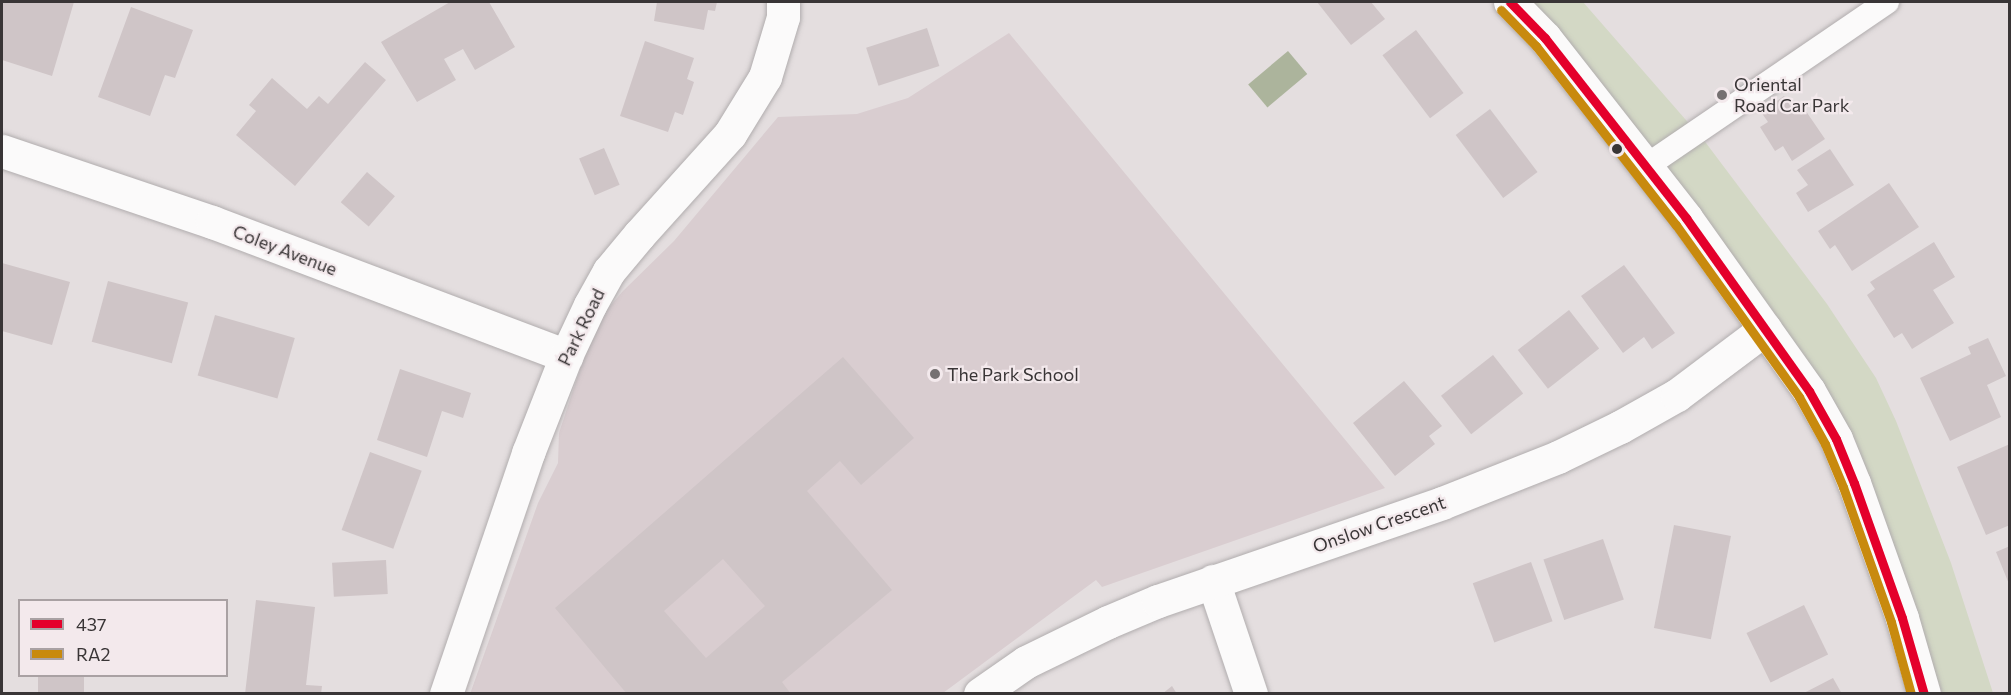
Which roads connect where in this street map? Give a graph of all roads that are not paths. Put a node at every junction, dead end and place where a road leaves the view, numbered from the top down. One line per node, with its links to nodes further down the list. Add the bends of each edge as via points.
1 (783, 2): 7 (street, Park Road, via 783,17 765,77 730,134 609,271)
2 (1510, 2): 5 (street, via 1545,38)
3 (1887, 2): 5 (lane)
4 (2, 151): 7 (street, Coley Avenue, via 212,222)
5 (1645, 166): 6 (street)
6 (1765, 329): 8 (street, Onslow Crescent, via 1677,395 1558,457 1442,503); 12 (street, via 1809,391 1836,439 1902,618)
7 (566, 356): 9 (street, Park Road, via 528,453)
8 (1213, 581): 10 (street, Onslow Crescent, via 1089,631 1026,662); 11 (street)
9 (446, 693)
10 (980, 693)
11 (1251, 693)
12 (1924, 693)

